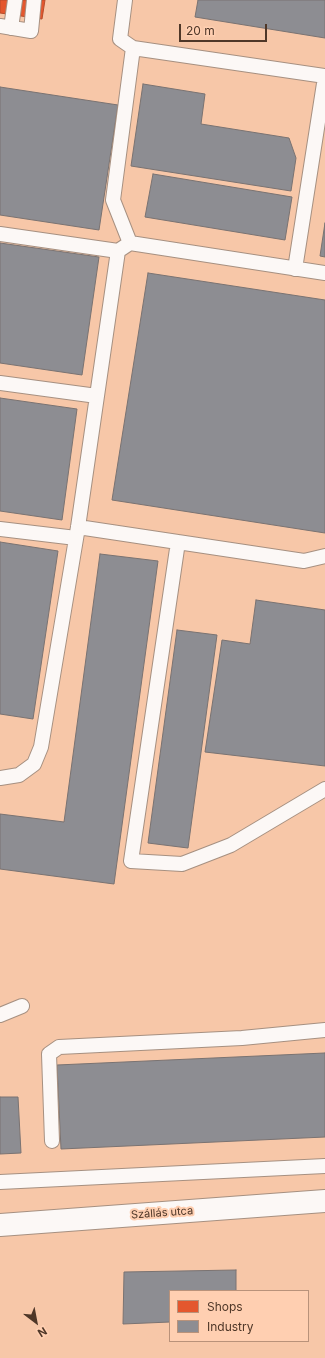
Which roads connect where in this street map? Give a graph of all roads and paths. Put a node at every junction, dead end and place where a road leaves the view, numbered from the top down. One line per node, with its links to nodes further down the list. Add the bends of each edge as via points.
1 (15, 0): 4 (lane)
2 (34, 0): 4 (lane, via 31,30)
3 (125, 0): 5 (lane, via 120,39)
4 (6, 27)
5 (133, 48): 6 (lane); 8 (lane, via 113,200)
6 (325, 77): 10 (lane)
7 (0, 234): 9 (lane)
8 (130, 243): 9 (lane); 10 (lane)
9 (118, 251): 13 (lane)
10 (295, 269): 11 (lane)
11 (325, 273)
12 (0, 383): 13 (lane)
13 (97, 396): 15 (lane)
14 (0, 529): 15 (lane)
15 (77, 533): 16 (lane); 18 (lane, via 41,747 34,764 19,775)
16 (178, 542): 17 (lane, via 304,561); 19 (lane, via 131,861 182,864 231,845)
17 (325, 556)
18 (0, 778)
19 (325, 790)
20 (22, 1006): 21 (lane)
21 (0, 1015)
22 (325, 1030): 23 (lane, via 242,1038 59,1046 49,1054)
23 (52, 1141)
24 (325, 1166): 25 (lane)
25 (0, 1182)
26 (325, 1201): 27 (street, Szállás utca)
27 (0, 1225)

